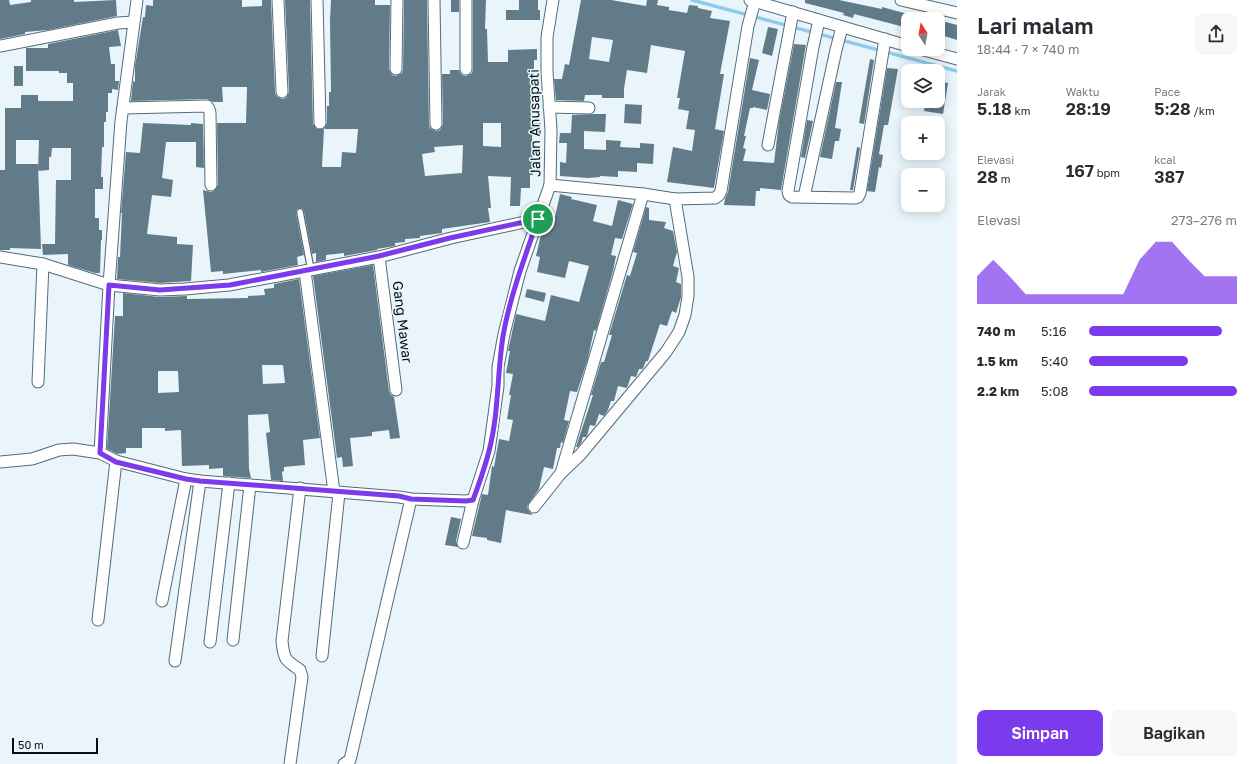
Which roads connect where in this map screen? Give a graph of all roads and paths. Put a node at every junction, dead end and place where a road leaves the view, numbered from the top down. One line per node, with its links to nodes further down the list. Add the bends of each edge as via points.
1 (137, 0): 12 (street)
2 (278, 0): 22 (street)
3 (317, 0): 26 (street)
4 (397, 0): 20 (street)
5 (434, 0): 27 (street)
6 (466, 0): 21 (street)
7 (553, 0): 23 (street, Jalan Anusapati, via 547,37)
8 (901, 0): 10 (street)
9 (753, 2): 11 (street); 33 (street, via 721,191 715,198)
10 (957, 13)
11 (792, 16): 13 (street); 28 (street)
12 (133, 22): 17 (street); 24 (street)
13 (818, 25): 14 (street); 32 (street, via 788,191 792,197)
14 (842, 30): 15 (street); 32 (street)
15 (884, 43): 16 (street); 32 (street, via 858,197)
16 (901, 45)
17 (0, 46)
18 (945, 56): 19 (street)
19 (957, 59)
20 (396, 69)
21 (466, 69)
22 (282, 92)
23 (549, 106): 25 (street); 30 (street, Jalan Anusapati)
24 (122, 108): 29 (street, via 207,106 210,113); 40 (street)
25 (589, 108)
26 (320, 123)
27 (436, 124)
28 (768, 145)
29 (211, 185)
30 (550, 185): 31 (street); 35 (street, Jalan Anusapati)
31 (643, 194): 33 (street); 46 (street)
32 (804, 197)
33 (675, 199): 46 (street, via 688,277 688,296 679,332 666,352 580,455)
34 (300, 212): 39 (lane)
35 (538, 219): 36 (street); 54 (street, Jalan Anusapati, via 520,271 504,334 498,367 490,451)
36 (379, 256): 39 (street); 42 (street, Gang Mawar)
37 (0, 257): 38 (street)
38 (43, 264): 40 (street); 41 (street)
39 (308, 270): 40 (street, via 230,285 185,290); 52 (street)
40 (109, 285): 43 (street)
41 (38, 382)
42 (396, 390)
43 (100, 453): 44 (street, via 73,449 59,450 32,459); 45 (street)
44 (0, 462)
45 (116, 462): 47 (street); 58 (street)
46 (561, 473): 55 (street)
47 (186, 479): 48 (street); 57 (street)
48 (200, 481): 49 (street); 62 (street)
49 (229, 483): 50 (street); 60 (street)
50 (250, 484): 51 (street); 59 (street)
51 (300, 488): 52 (street); 63 (street, via 282,642 284,656 300,670 302,677)
52 (337, 492): 53 (street); 61 (street)
53 (411, 499): 54 (street); 64 (street, via 350,760)
54 (473, 500): 56 (street, Jalan Anusapati)
55 (534, 507)
56 (463, 543)
57 (162, 601)
58 (98, 620)
59 (232, 640)
60 (210, 642)
61 (322, 656)
62 (175, 661)
63 (290, 764)
64 (344, 764)

